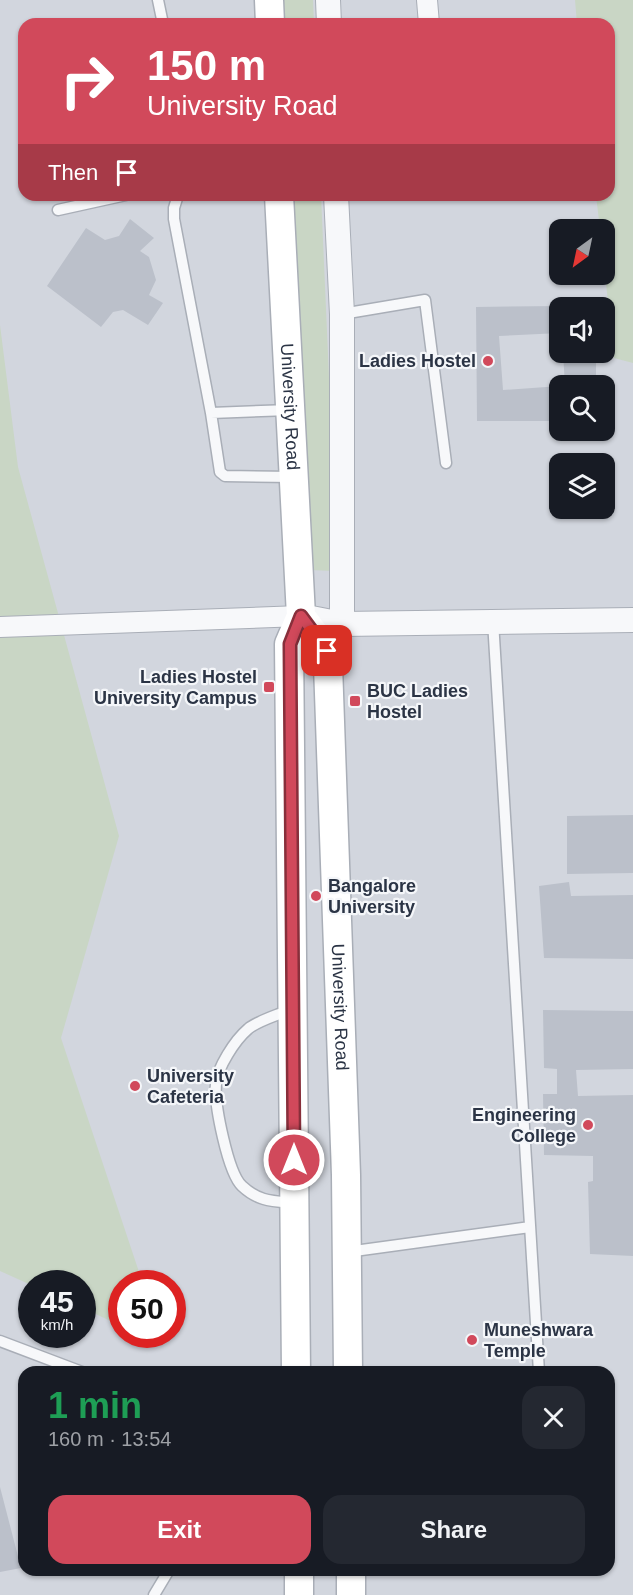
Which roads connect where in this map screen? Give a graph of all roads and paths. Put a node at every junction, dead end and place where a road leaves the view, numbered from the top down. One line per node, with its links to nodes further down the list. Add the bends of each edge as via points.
1 (158, 0): 5 (lane)
2 (269, 0): 6 (main road)
3 (328, 0): 7 (street)
4 (428, 0): 8 (street)
5 (162, 18)
6 (270, 18)
7 (329, 18)
8 (429, 18)
9 (99, 201): 13 (lane)
10 (176, 201): 16 (lane, via 174,219)
11 (279, 201): 15 (main road, University Road)
12 (336, 201): 14 (street)
13 (58, 210)
14 (342, 314): 17 (lane, via 425,300); 22 (street)
15 (290, 410): 16 (lane); 18 (main road, University Road)
16 (212, 413): 18 (lane, via 220,472 225,476)
17 (446, 463)
18 (294, 477): 19 (main road, University Road)
19 (301, 616): 22 (street); 23 (street); 24 (main road, University Road, via 290,644); 27 (main road, University Road, via 327,651)
20 (633, 620): 21 (street)
21 (493, 621): 22 (street); 26 (lane)
22 (342, 624)
23 (0, 627)
24 (292, 1008): 25 (main road, University Road); 25 (lane, via 248,1029 226,1057 216,1084 221,1129 231,1170 240,1185 261,1200)
25 (294, 1203): 30 (main road, University Road)
26 (530, 1227): 27 (lane); 32 (lane)
27 (347, 1252): 31 (main road, University Road)
28 (0, 1341): 29 (lane)
29 (66, 1366)
30 (296, 1366)
31 (348, 1366)
32 (539, 1366)
33 (165, 1576): 36 (lane)
34 (298, 1576): 37 (main road)
35 (351, 1576): 38 (main road)
36 (154, 1595)
37 (299, 1595)
38 (351, 1595)

